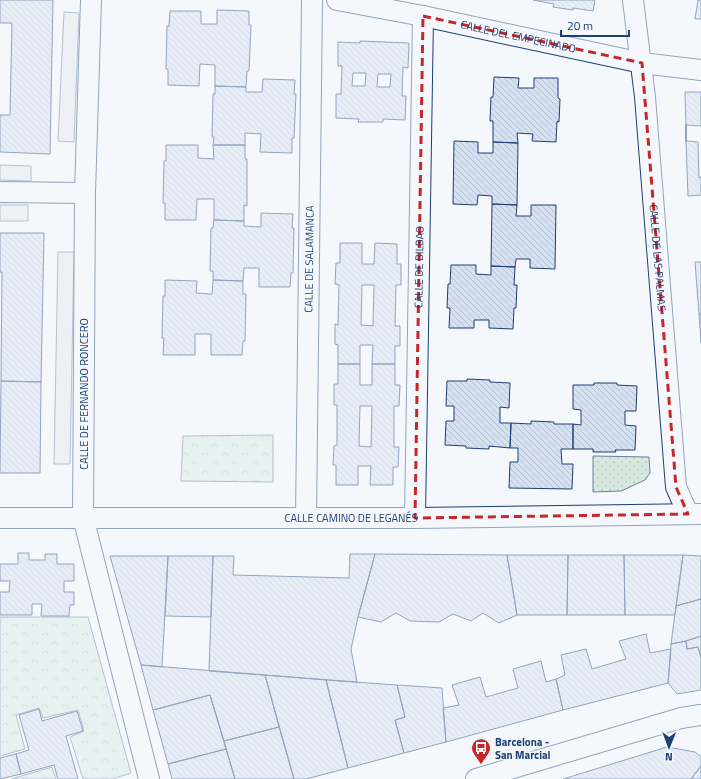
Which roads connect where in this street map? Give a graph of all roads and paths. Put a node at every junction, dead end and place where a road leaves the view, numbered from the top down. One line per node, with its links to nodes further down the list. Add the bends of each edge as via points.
1 (91, 0): 9 (street, CALLE DE FERNANDO RONCERO)
2 (312, 0): 13 (street, CALLE DE SALAMANCA)
3 (337, 0): 5 (street, CALLE DEL EMPECINADO)
4 (633, 0): 6 (street, CALLE DE LAS PALMAS)
5 (423, 16): 6 (street, CALLE DEL EMPECINADO); 14 (street, CALLE DE BILBAO)
6 (642, 63): 7 (street, CALLE DEL EMPECINADO); 10 (street, CALLE DE LAS PALMAS, via 676,487)
7 (701, 70)
8 (0, 192): 9 (street)
9 (85, 192): 12 (street, CALLE DE FERNANDO RONCERO)
10 (697, 517): 14 (street, CALLE CAMINO DE LEGANÉS)
11 (0, 518): 12 (street, CALLE CAMINO DE LEGANÉS)
12 (83, 518): 13 (street, CALLE CAMINO DE LEGANÉS); 16 (street, CALLE DE FERNANDO RONCERO)
13 (306, 518): 14 (street, CALLE CAMINO DE LEGANÉS)
14 (415, 518)
15 (701, 715): 17 (street, via 681,718)
16 (149, 779)
17 (476, 779)

